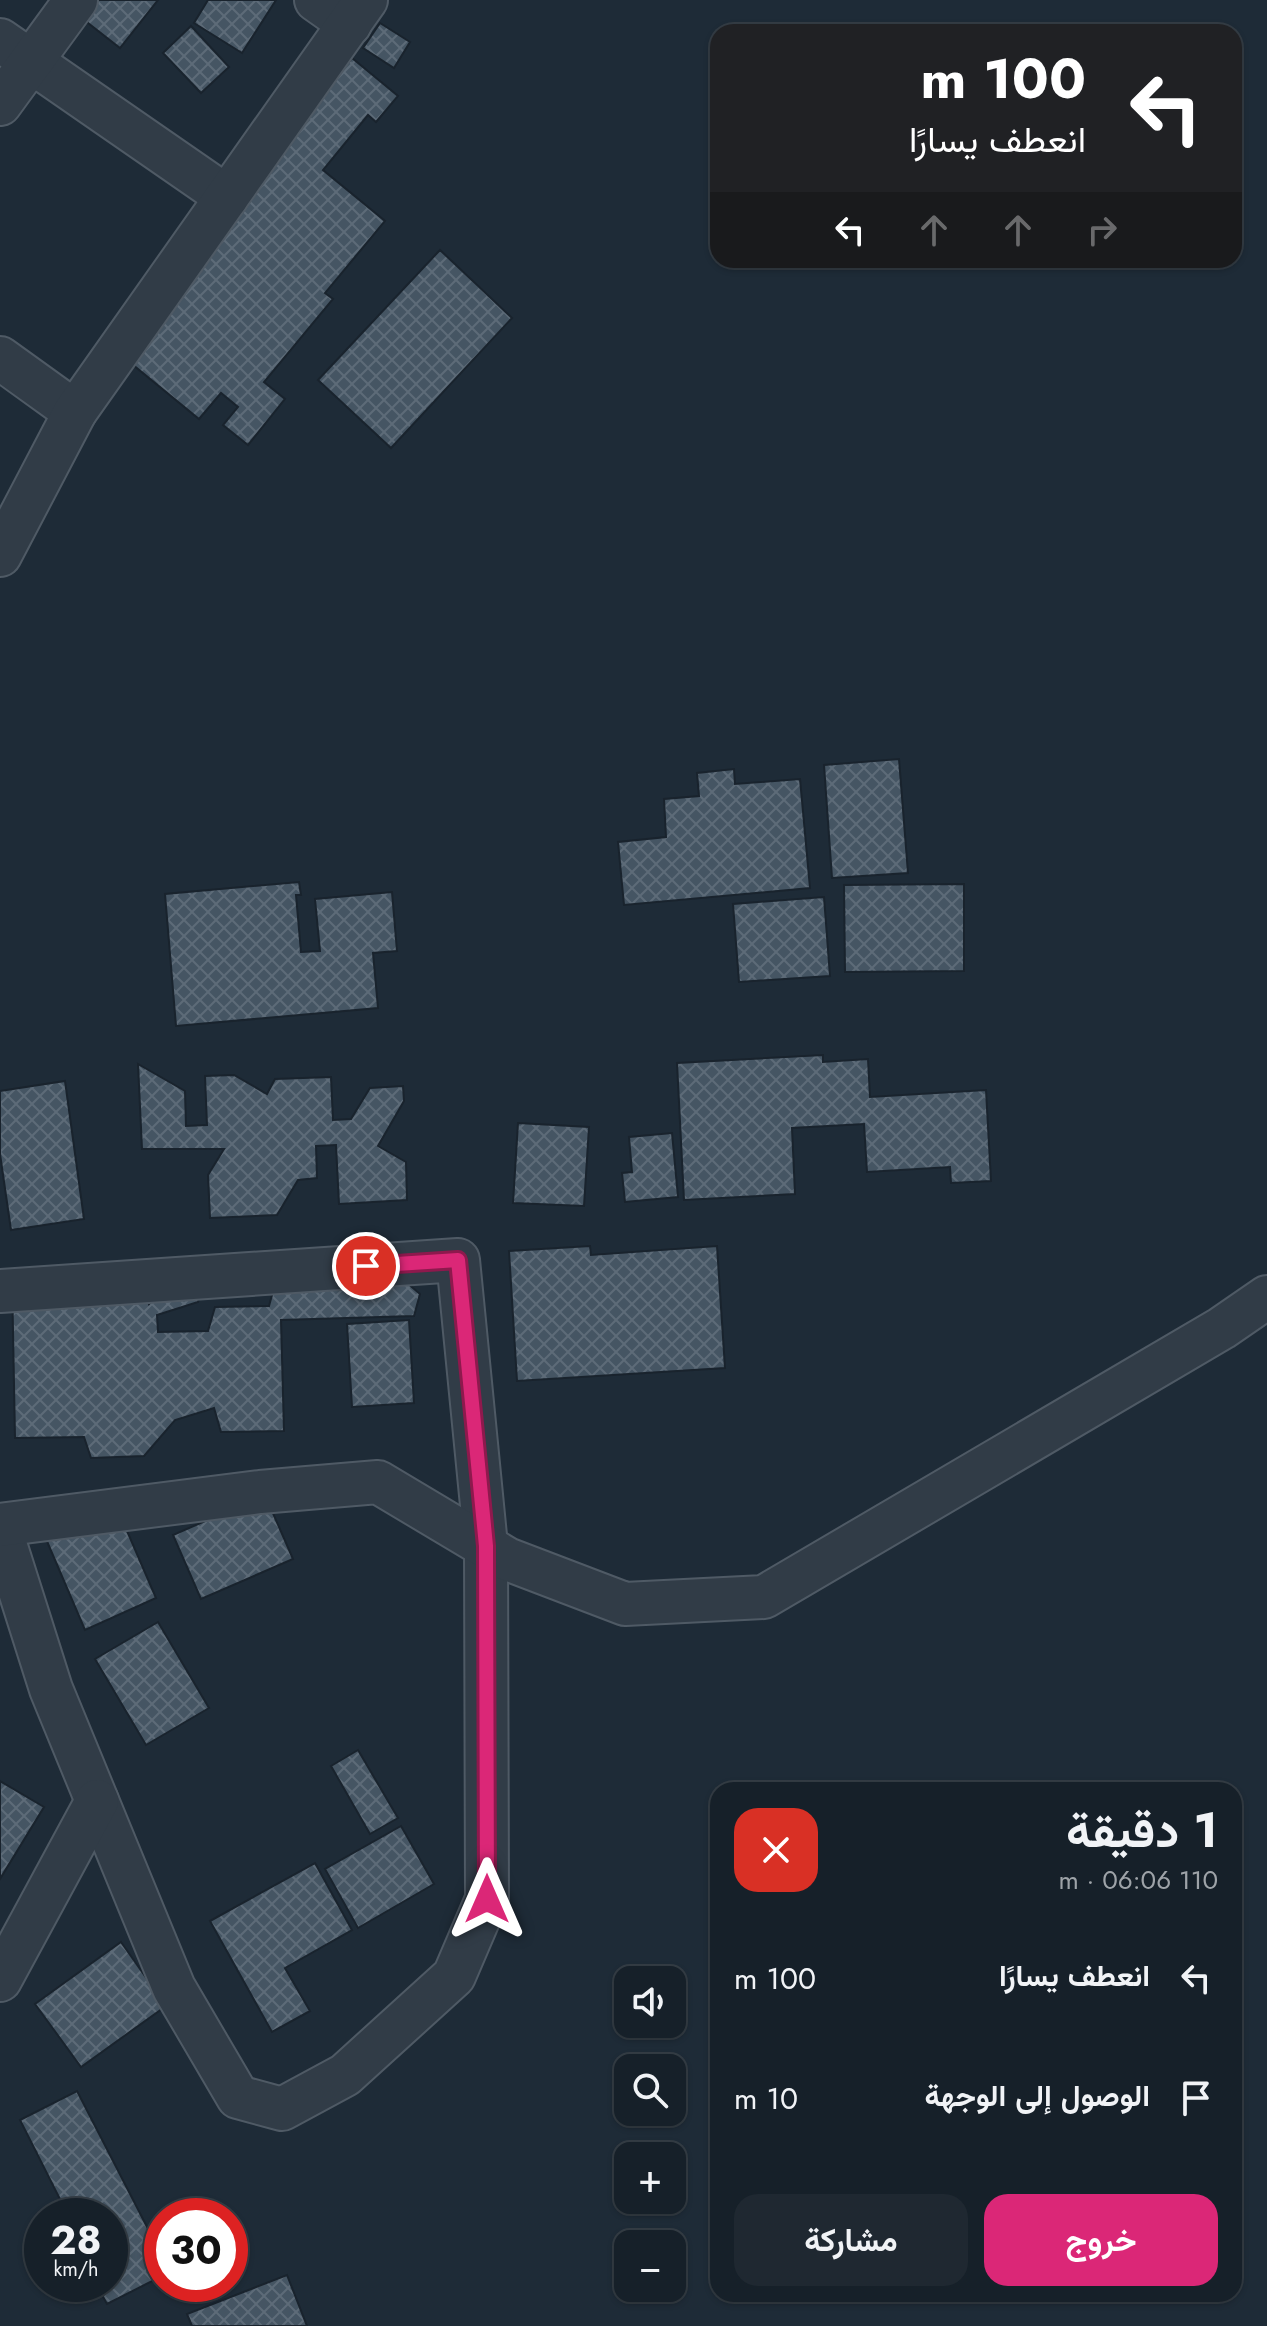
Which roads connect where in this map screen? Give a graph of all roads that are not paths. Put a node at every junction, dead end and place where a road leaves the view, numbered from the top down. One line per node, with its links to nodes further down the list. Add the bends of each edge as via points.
1 (76, 0): 4 (street)
2 (316, 0): 3 (street)
3 (358, 12): 6 (street)
4 (16, 51): 5 (street); 6 (street)
5 (0, 104)
6 (227, 197): 8 (street)
7 (0, 358): 8 (street)
8 (75, 412): 9 (street)
9 (0, 555)
10 (0, 1291): 13 (street, via 458,1260)
11 (1267, 1297): 13 (street, via 764,1597 625,1604)
12 (0, 1527): 13 (street, via 260,1492 378,1482); 14 (street, via 51,1689)
13 (486, 1546): 14 (street, via 487,1899 454,1976 345,2075 282,2109 238,2097 174,1988)
14 (97, 1801): 15 (street)
15 (0, 1980)

